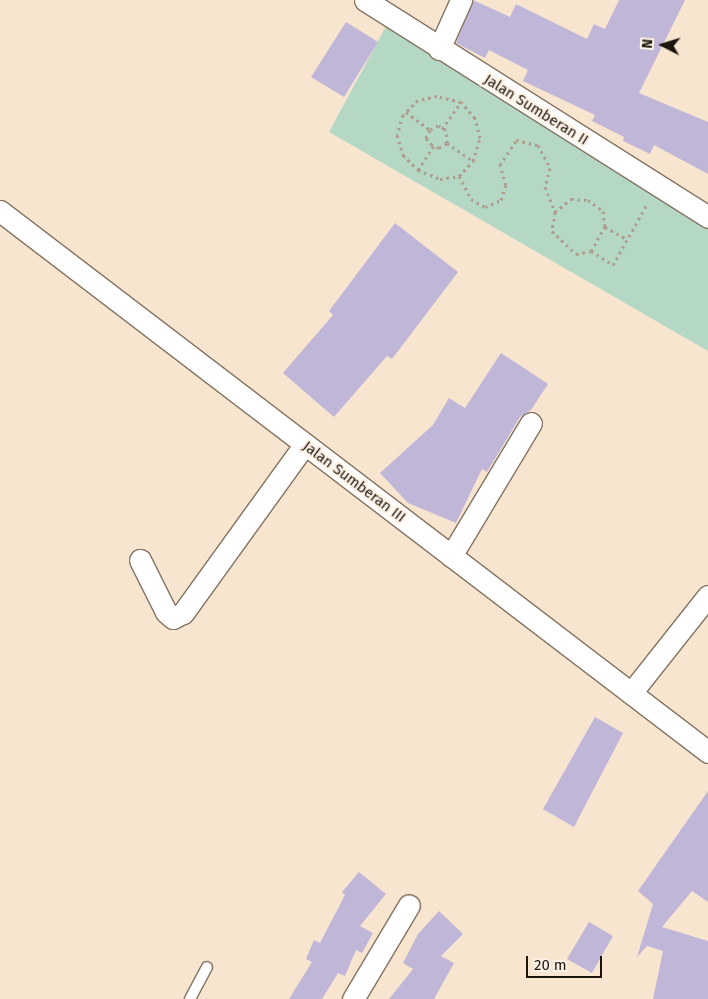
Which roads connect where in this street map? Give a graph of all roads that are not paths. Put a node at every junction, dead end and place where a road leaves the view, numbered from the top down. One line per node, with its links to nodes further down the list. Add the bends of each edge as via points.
1 (365, 0): 3 (street, Jalan Sumberan II)
2 (461, 0): 3 (street)
3 (439, 49): 5 (street, Jalan Sumberan II)
4 (0, 211): 7 (street, Jalan Sumberan III)
5 (708, 217)
6 (530, 423): 8 (street)
7 (305, 444): 8 (street, Jalan Sumberan III); 9 (street, via 183,613 173,618 166,612)
8 (451, 556): 11 (street, Jalan Sumberan III)
9 (140, 560)
10 (708, 596): 11 (street)
11 (631, 693): 12 (street, Jalan Sumberan III)
12 (708, 752)
13 (409, 905): 16 (street)
14 (207, 968): 15 (lane)
15 (190, 999)
16 (353, 999)

